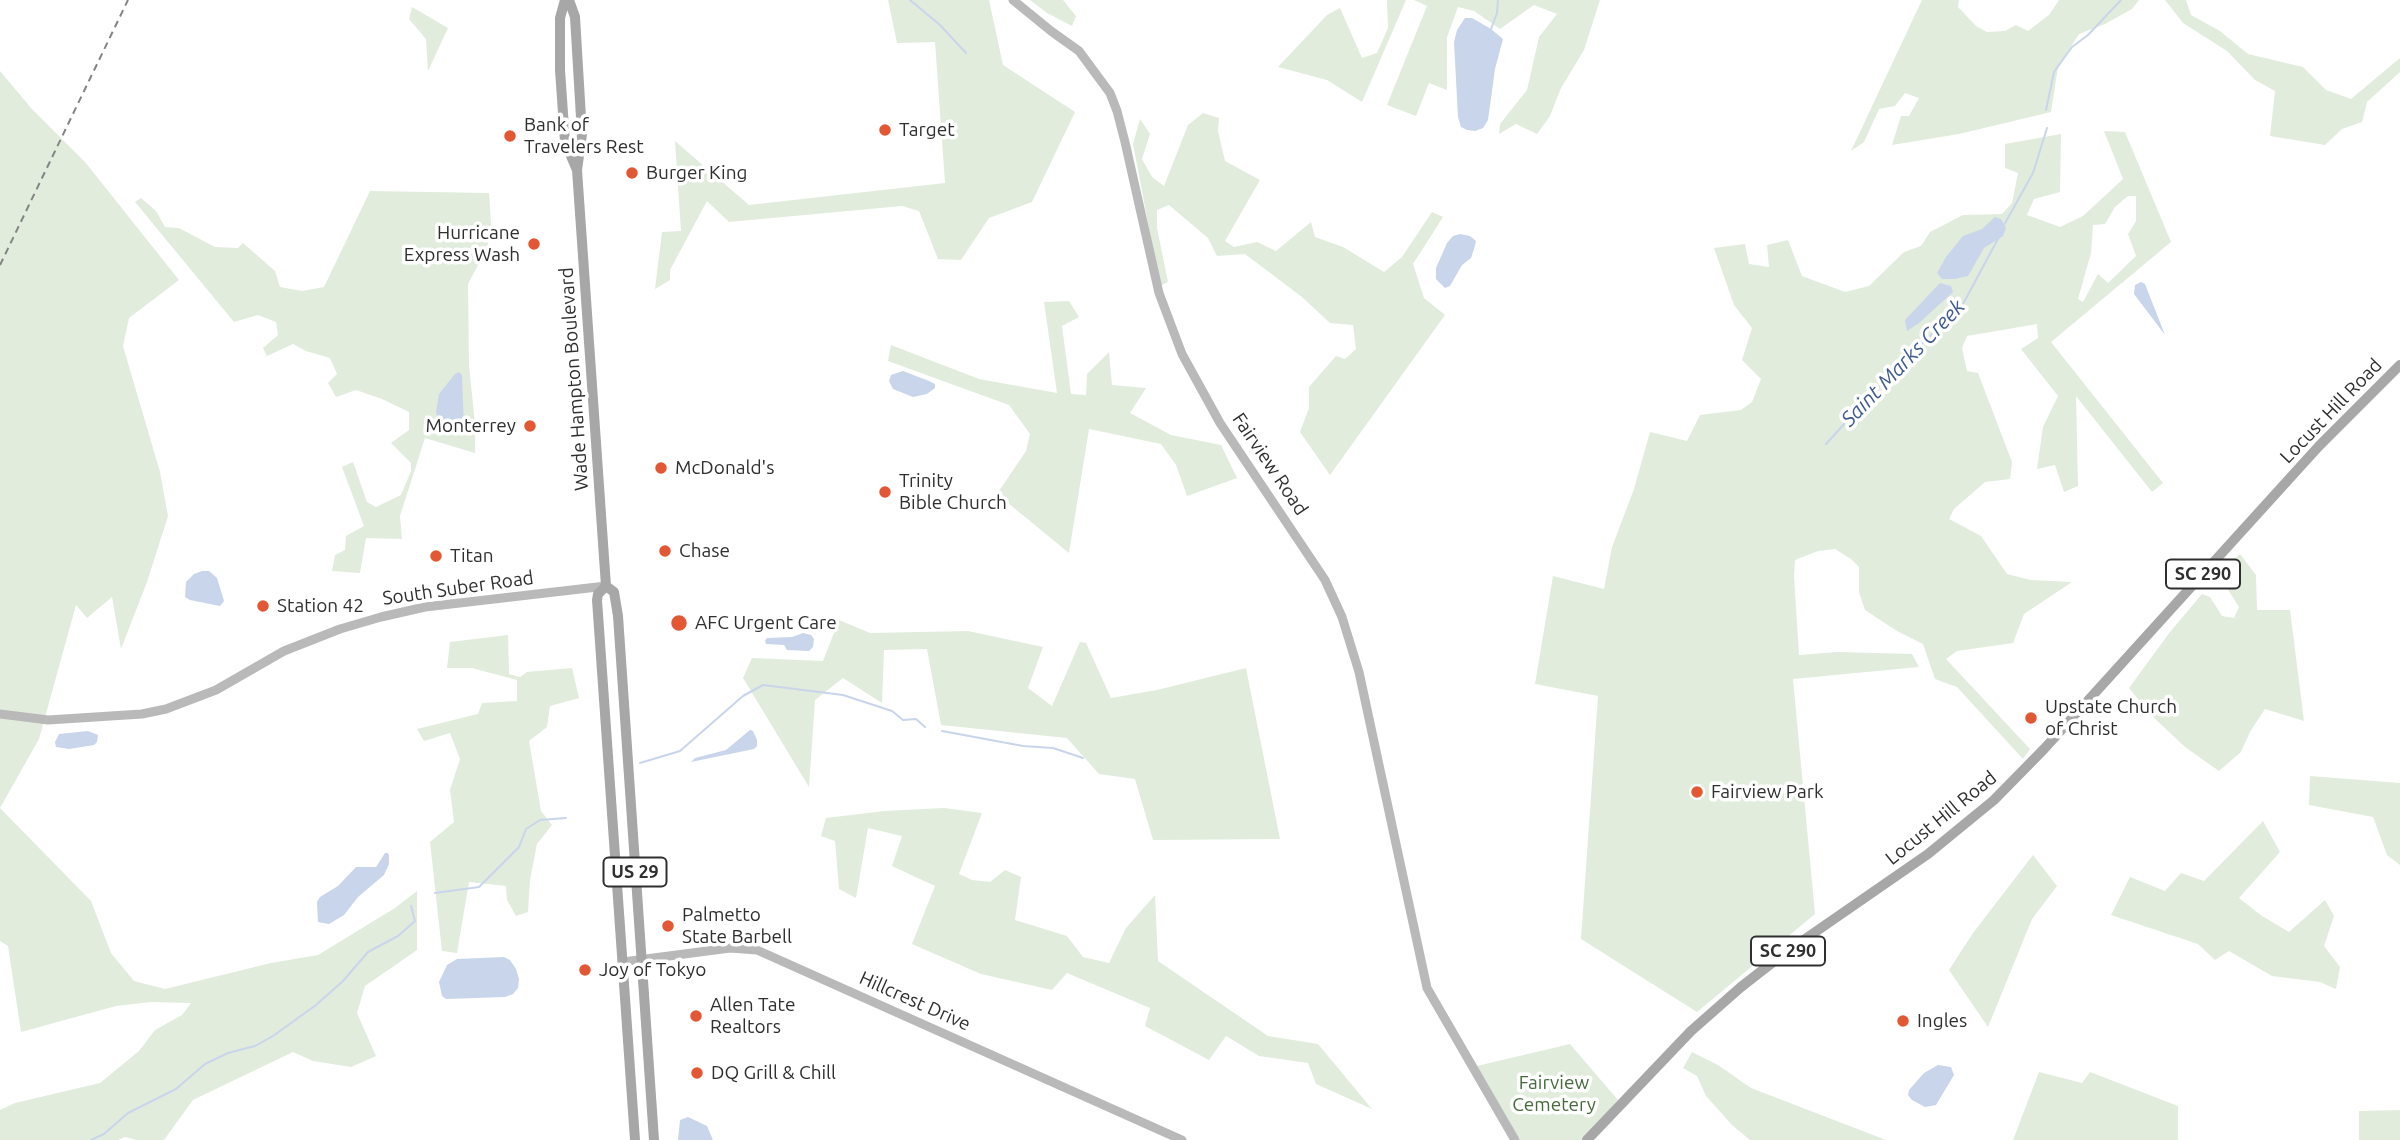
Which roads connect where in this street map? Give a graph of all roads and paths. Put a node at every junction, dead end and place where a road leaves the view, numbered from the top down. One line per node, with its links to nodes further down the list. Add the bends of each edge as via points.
1 (567, 0): 3 (main road, Wade Hampton Boulevard / US 29, via 575,17 582,135); 3 (main road, Wade Hampton Boulevard / US 29, via 560,18 560,70 565,142)
2 (1013, 0): 12 (street, Fairview Road, via 1079,51 1110,93 1159,293 1179,347 1220,423 1325,580 1342,617 1359,672 1427,988)
3 (577, 170): 5 (main road, Wade Hampton Boulevard / US 29)
4 (2400, 365): 13 (main road, Locust Hill Road / SC 290, via 2319,446 1994,800 1928,854 1741,987 1691,1031)
5 (607, 586): 6 (street, South Suber Road, via 425,607 372,619 284,651 216,690 166,709 48,720); 7 (main road, US 29, via 614,592 618,616); 8 (main road, US 29, via 597,600)
6 (0, 714)
7 (641, 959): 8 (street, Hillcrest Drive); 10 (main road, US 29); 11 (street, Hillcrest Drive, via 730,948 757,950)
8 (622, 962): 9 (main road, US 29)
9 (635, 1140)
10 (653, 1140)
11 (1182, 1140)
12 (1515, 1140)
13 (1587, 1140)

